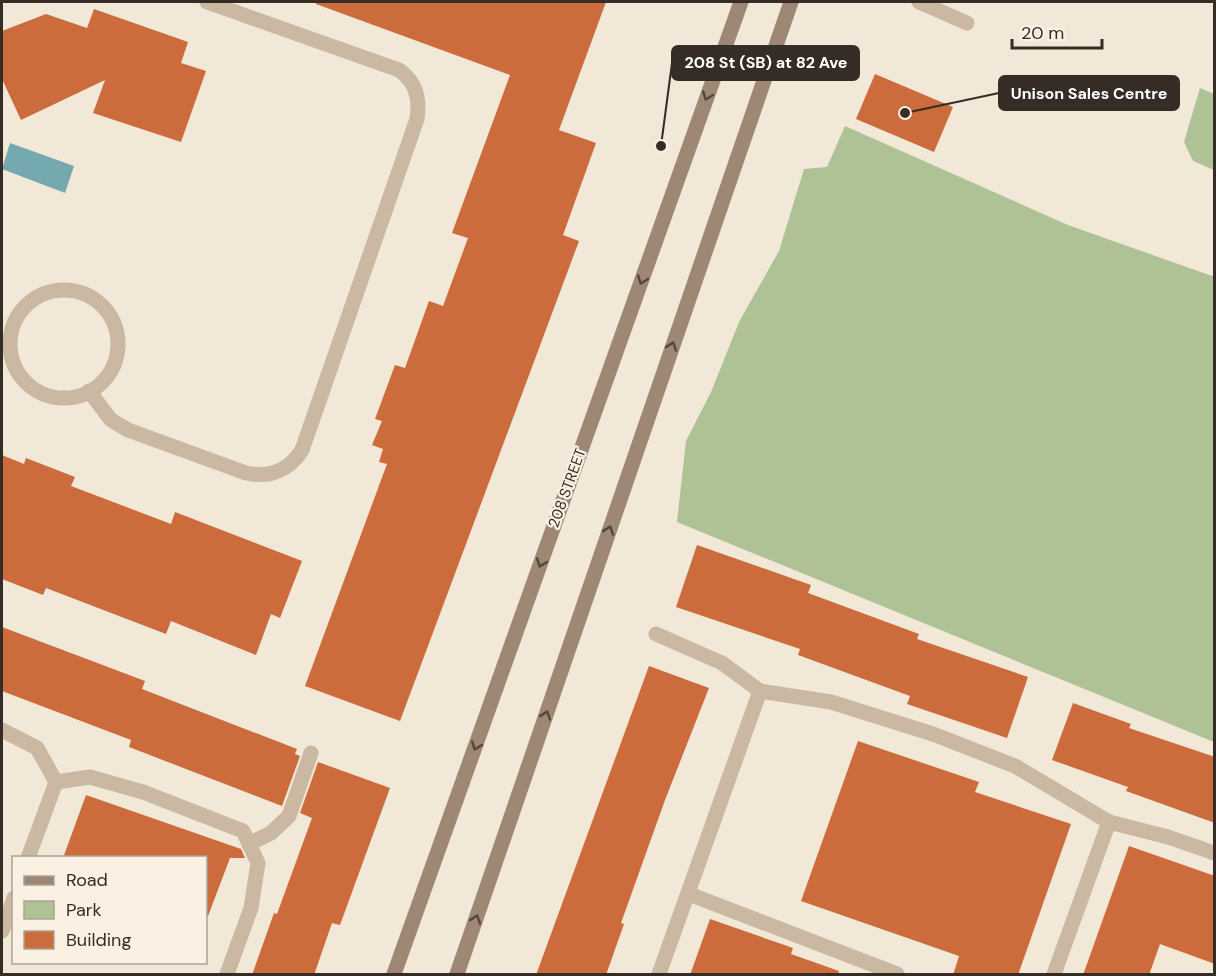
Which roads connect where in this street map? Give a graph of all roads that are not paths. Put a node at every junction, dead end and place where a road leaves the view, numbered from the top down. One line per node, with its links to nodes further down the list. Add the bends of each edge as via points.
1 (207, 2): 6 (lane, via 399,70 414,85 419,106 417,118 295,462 279,472 246,473 128,430 111,420)
2 (741, 2): 21 (main road, 208 STREET, one-way to 21)
3 (791, 2): 22 (main road, one-way to 3)
4 (919, 2): 5 (lane)
5 (967, 22)
6 (90, 391): 6 (lane, via 109,375 117,358 114,321 103,305 87,294 69,289 50,291 33,299 19,312 11,329 9,348 15,367 25,382 41,393 59,398)
7 (656, 634): 8 (lane, via 722,663)
8 (760, 691): 12 (lane, via 831,702 933,734 1015,766); 16 (lane)
9 (2, 730): 11 (lane, via 37,748)
10 (311, 753): 13 (lane, via 289,816 271,833)
11 (56, 782): 13 (lane, via 90,777 143,792 243,831); 15 (lane)
12 (1109, 822): 14 (lane); 24 (lane)
13 (249, 844): 20 (lane, via 258,863 251,908)
14 (1215, 853)
15 (29, 856)
16 (689, 894): 19 (lane); 23 (lane)
17 (12, 904): 18 (lane)
18 (2, 931)
19 (897, 974)
20 (227, 975)
21 (394, 975)
22 (457, 975)
23 (659, 975)
24 (1054, 975)

